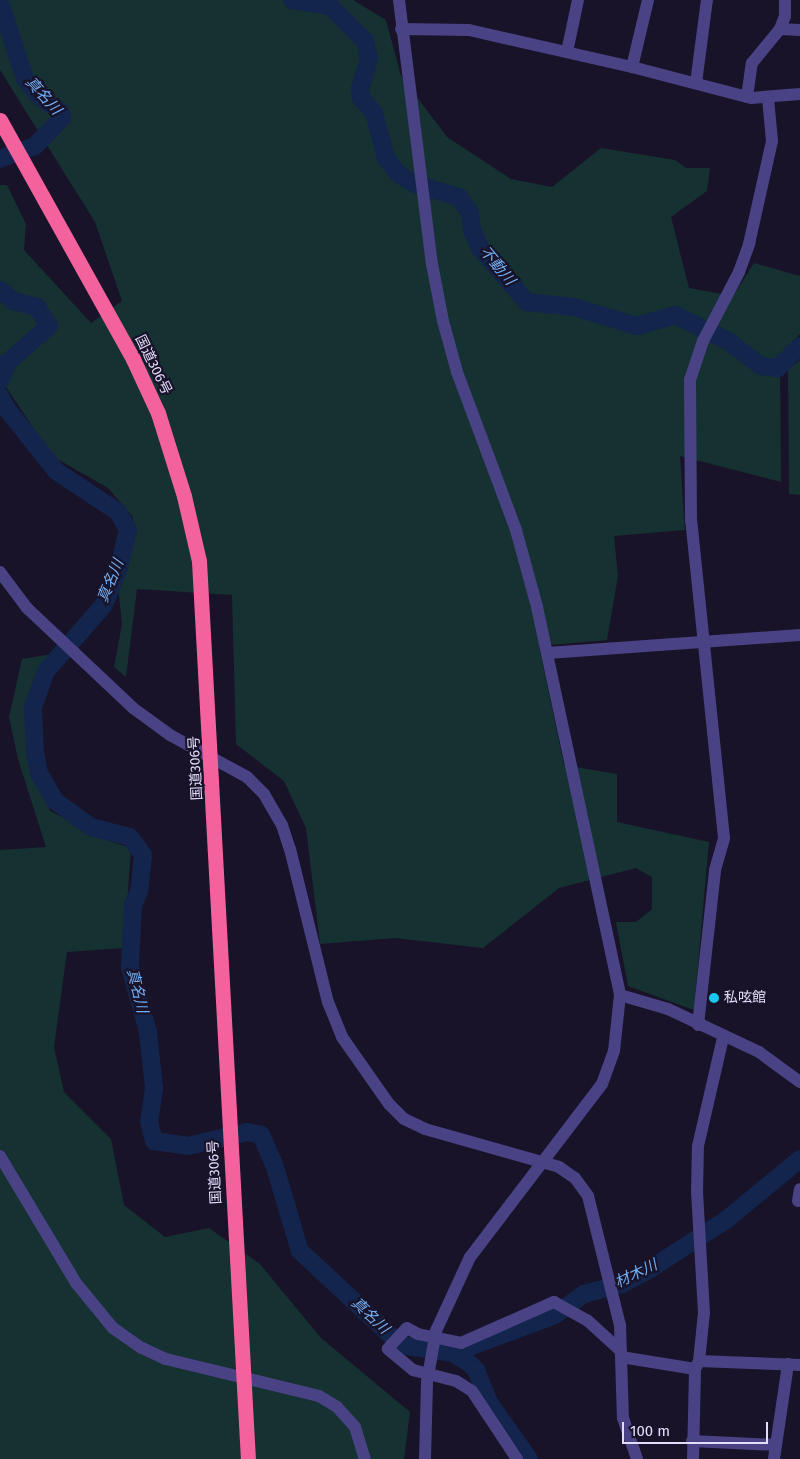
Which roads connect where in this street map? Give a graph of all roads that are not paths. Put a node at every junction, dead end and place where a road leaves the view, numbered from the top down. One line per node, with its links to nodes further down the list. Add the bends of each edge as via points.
1 (399, 0): 6 (street)
2 (578, 0): 9 (street)
3 (648, 0): 10 (street)
4 (706, 0): 11 (street)
5 (786, 0): 7 (street)
6 (401, 29): 9 (street, via 469,30); 19 (street, via 443,321 467,401 516,530)
7 (780, 29): 8 (street); 13 (street, via 752,63)
8 (800, 30)
9 (568, 52): 10 (street)
10 (632, 66): 11 (street)
11 (696, 83): 13 (street)
12 (800, 94): 14 (street)
13 (748, 97): 14 (street)
14 (768, 98): 18 (street, via 772,141 758,206 739,272 709,330 690,380 691,521)
15 (0, 120): 20 (highway, 国道306号, via 134,358 164,432 184,496 199,561)
16 (0, 572): 20 (street, via 27,608 133,708)
17 (800, 635): 18 (street)
18 (702, 644): 19 (street); 22 (street, via 724,838 716,870)
19 (548, 653): 21 (street)
20 (212, 758): 26 (street, via 247,777 272,805 290,850 328,1002 342,1037 389,1104 404,1119 425,1129); 30 (highway, 国道306号)
21 (620, 995): 22 (street, via 668,1009); 26 (street, via 614,1051 602,1084)
22 (698, 1025): 23 (street)
23 (723, 1038): 24 (street, via 759,1052); 28 (street, via 698,1146 704,1313)
24 (800, 1082)
25 (0, 1156): 30 (street, via 76,1283 113,1328 142,1348 166,1359)
26 (544, 1162): 27 (street, via 575,1178 588,1196 614,1296); 35 (street, bridge, via 470,1257 436,1331 427,1382)
27 (621, 1354): 28 (street); 36 (street, via 587,1320 554,1302 461,1343 418,1334 408,1328 391,1345 388,1349 413,1370 456,1381 472,1391); 37 (street, via 623,1418)
28 (697, 1365): 29 (street); 31 (street)
29 (794, 1365): 32 (street)
30 (244, 1377): 33 (highway, 国道306号); 34 (street, via 328,1401 355,1427)
31 (692, 1441): 32 (street); 38 (street)
32 (776, 1445): 39 (street)
33 (248, 1459)
34 (365, 1459)
35 (425, 1459)
36 (517, 1459)
37 (638, 1459)
38 (692, 1459)
39 (774, 1459)

